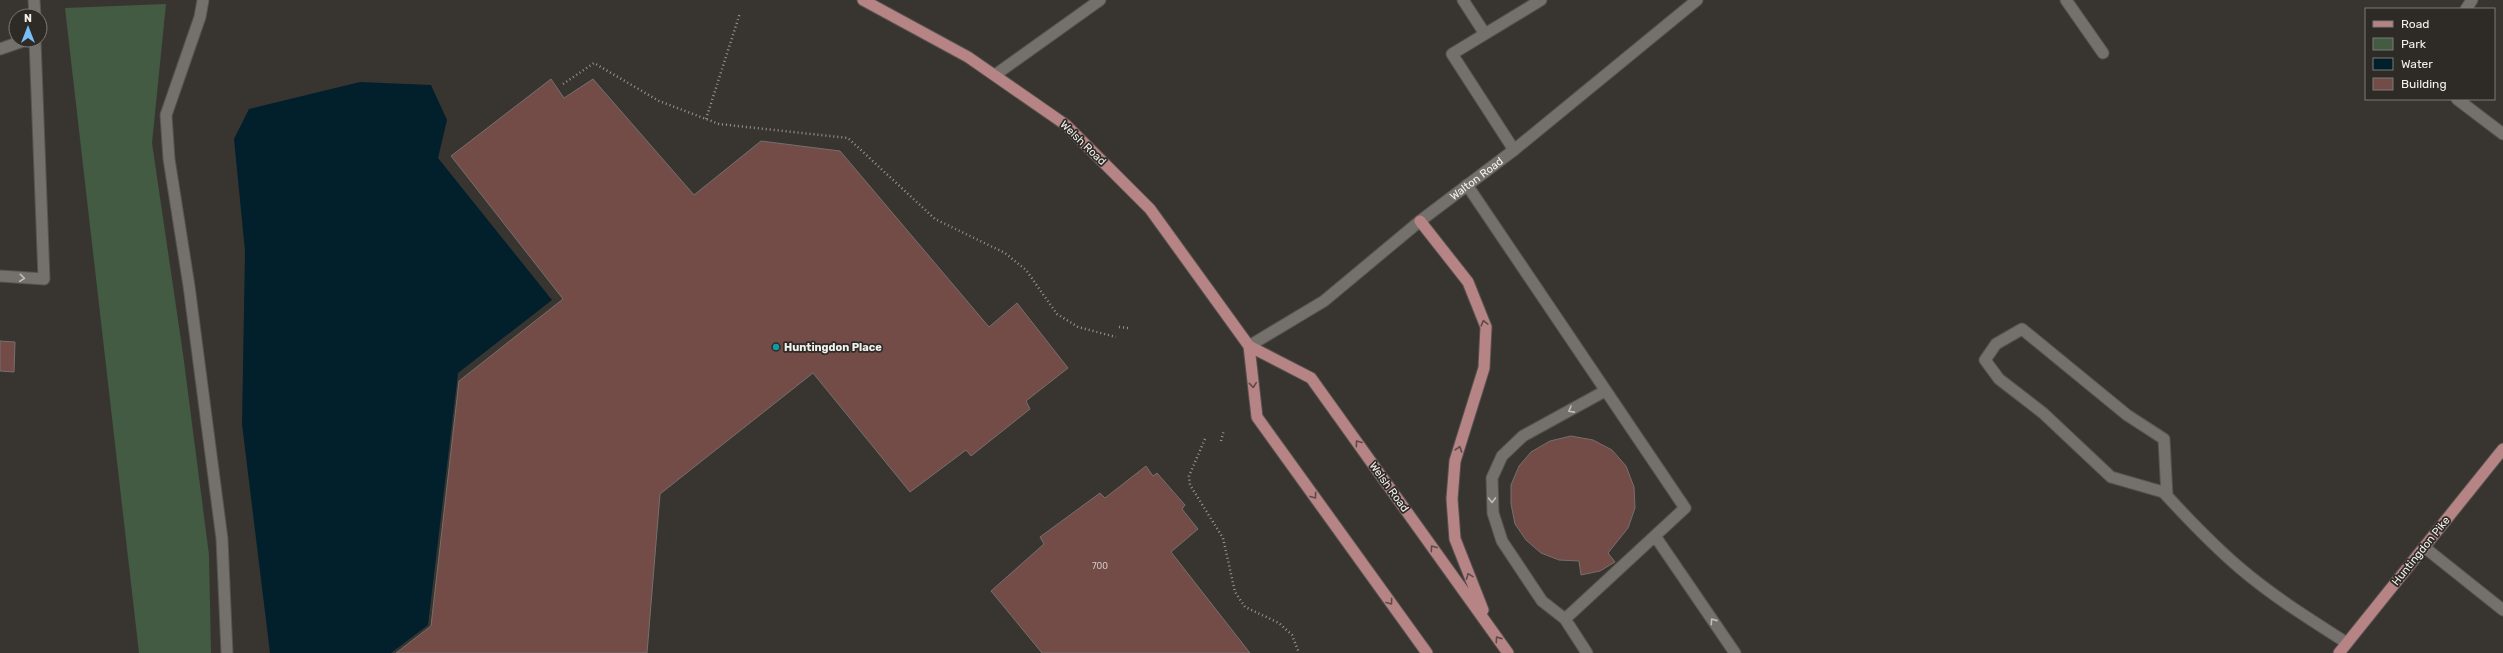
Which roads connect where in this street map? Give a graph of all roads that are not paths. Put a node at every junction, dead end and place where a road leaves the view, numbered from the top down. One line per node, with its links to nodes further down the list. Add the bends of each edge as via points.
1 (203, 0): 28 (street, via 200,17 166,115 169,159 189,286 222,540)
2 (863, 0): 11 (main road, Welsh Road, via 962,53)
3 (1100, 0): 11 (street)
4 (1463, 0): 8 (street)
5 (1540, 0): 8 (street)
6 (1697, 0): 14 (street, Walton Road)
7 (2066, 0): 10 (street)
8 (1485, 34): 14 (street, via 1452,54)
9 (36, 48): 17 (street, one-way to 9, via 44,279)
10 (2104, 53)
11 (995, 75): 18 (main road, Welsh Road, via 1066,125 1150,209)
12 (2458, 100): 13 (street)
13 (2503, 134)
14 (1514, 150): 15 (street, Walton Road)
15 (1467, 185): 16 (street, Walton Road); 19 (street)
16 (1420, 221): 18 (street, Walton Road, via 1324,301); 26 (main road, one-way to 16, via 1455,539 1452,498 1455,461 1484,368 1486,326 1468,282)
17 (0, 276)
18 (1249, 346): 26 (main road, Welsh Road, one-way to 18, via 1311,378); 29 (main road, Welsh Road, one-way to 29, via 1257,417)
19 (1605, 391): 22 (street, via 1685,508); 25 (street, one-way to 25, via 1523,436 1502,456 1492,478 1493,513 1502,541 1542,601)
20 (2503, 449): 23 (main road, Huntingdon Pike)
21 (2167, 496): 21 (street, via 2164,492 2111,477 1999,379 1985,360 1996,344 2022,329 2127,415 2164,439); 27 (street, via 2241,569 2289,605)
22 (1655, 536): 25 (street); 32 (street, one-way to 22)
23 (2424, 547): 24 (street); 27 (main road, Huntingdon Pike)
24 (2503, 610)
25 (1565, 619): 31 (street)
26 (1489, 625): 30 (main road, Welsh Road, one-way to 26)
27 (2347, 643): 33 (main road, Huntingdon Pike)
28 (227, 653)
29 (1427, 653)
30 (1508, 653)
31 (1587, 653)
32 (1735, 653)
33 (2339, 653)

